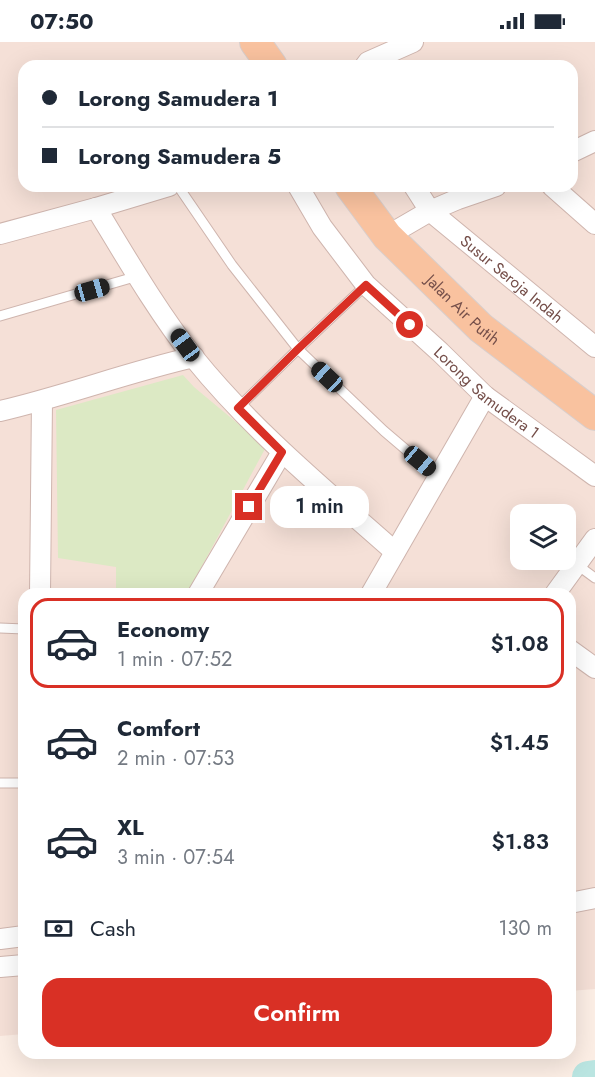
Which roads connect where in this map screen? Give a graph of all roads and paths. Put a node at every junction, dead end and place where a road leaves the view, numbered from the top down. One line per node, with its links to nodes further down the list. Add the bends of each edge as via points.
1 (255, 42): 3 (main road)
2 (413, 42): 4 (street)
3 (268, 60)
4 (372, 60)
5 (595, 141): 6 (street)
6 (578, 149)
7 (149, 192): 14 (street)
8 (182, 192): 23 (lane, via 232,266)
9 (302, 192): 20 (street, Lorong Samudera 1, via 322,227)
10 (354, 192): 18 (main road, Jalan Air Putih)
11 (418, 192): 15 (street, Susur Seroja Indah)
12 (478, 192): 15 (street)
13 (559, 192): 16 (street)
14 (96, 208): 17 (street); 19 (street)
15 (430, 211): 18 (street); 22 (street, Susur Seroja Indah)
16 (595, 224)
17 (0, 234)
18 (387, 236): 28 (main road, Jalan Air Putih, via 481,328)
19 (138, 276): 21 (lane); 24 (street)
20 (366, 285): 23 (lane); 25 (street, Lorong Samudera 1)
21 (0, 316)
22 (595, 347)
23 (298, 349): 27 (lane); 32 (lane)
24 (194, 357): 26 (street); 27 (street)
25 (485, 396): 31 (street, Lorong Samudera 1); 32 (street)
26 (42, 401): 29 (street); 38 (street)
27 (238, 408): 30 (street)
28 (593, 410)
29 (0, 411)
30 (282, 452): 34 (street); 39 (street)
31 (595, 476)
32 (438, 477): 34 (street)
33 (595, 539): 35 (street)
34 (395, 552): 40 (street)
35 (576, 564): 37 (lane)
36 (572, 570): 41 (street)
37 (595, 578)
38 (40, 588)
39 (202, 588)
40 (374, 588)
41 (559, 588)
42 (0, 628): 43 (lane)
43 (18, 629)
44 (576, 654): 45 (street)
45 (595, 668)
46 (0, 783): 47 (lane)
47 (18, 783)
48 (595, 898): 49 (street)
49 (576, 902)
50 (18, 937): 51 (street)
51 (0, 939)
52 (18, 966): 53 (street)
53 (0, 967)

